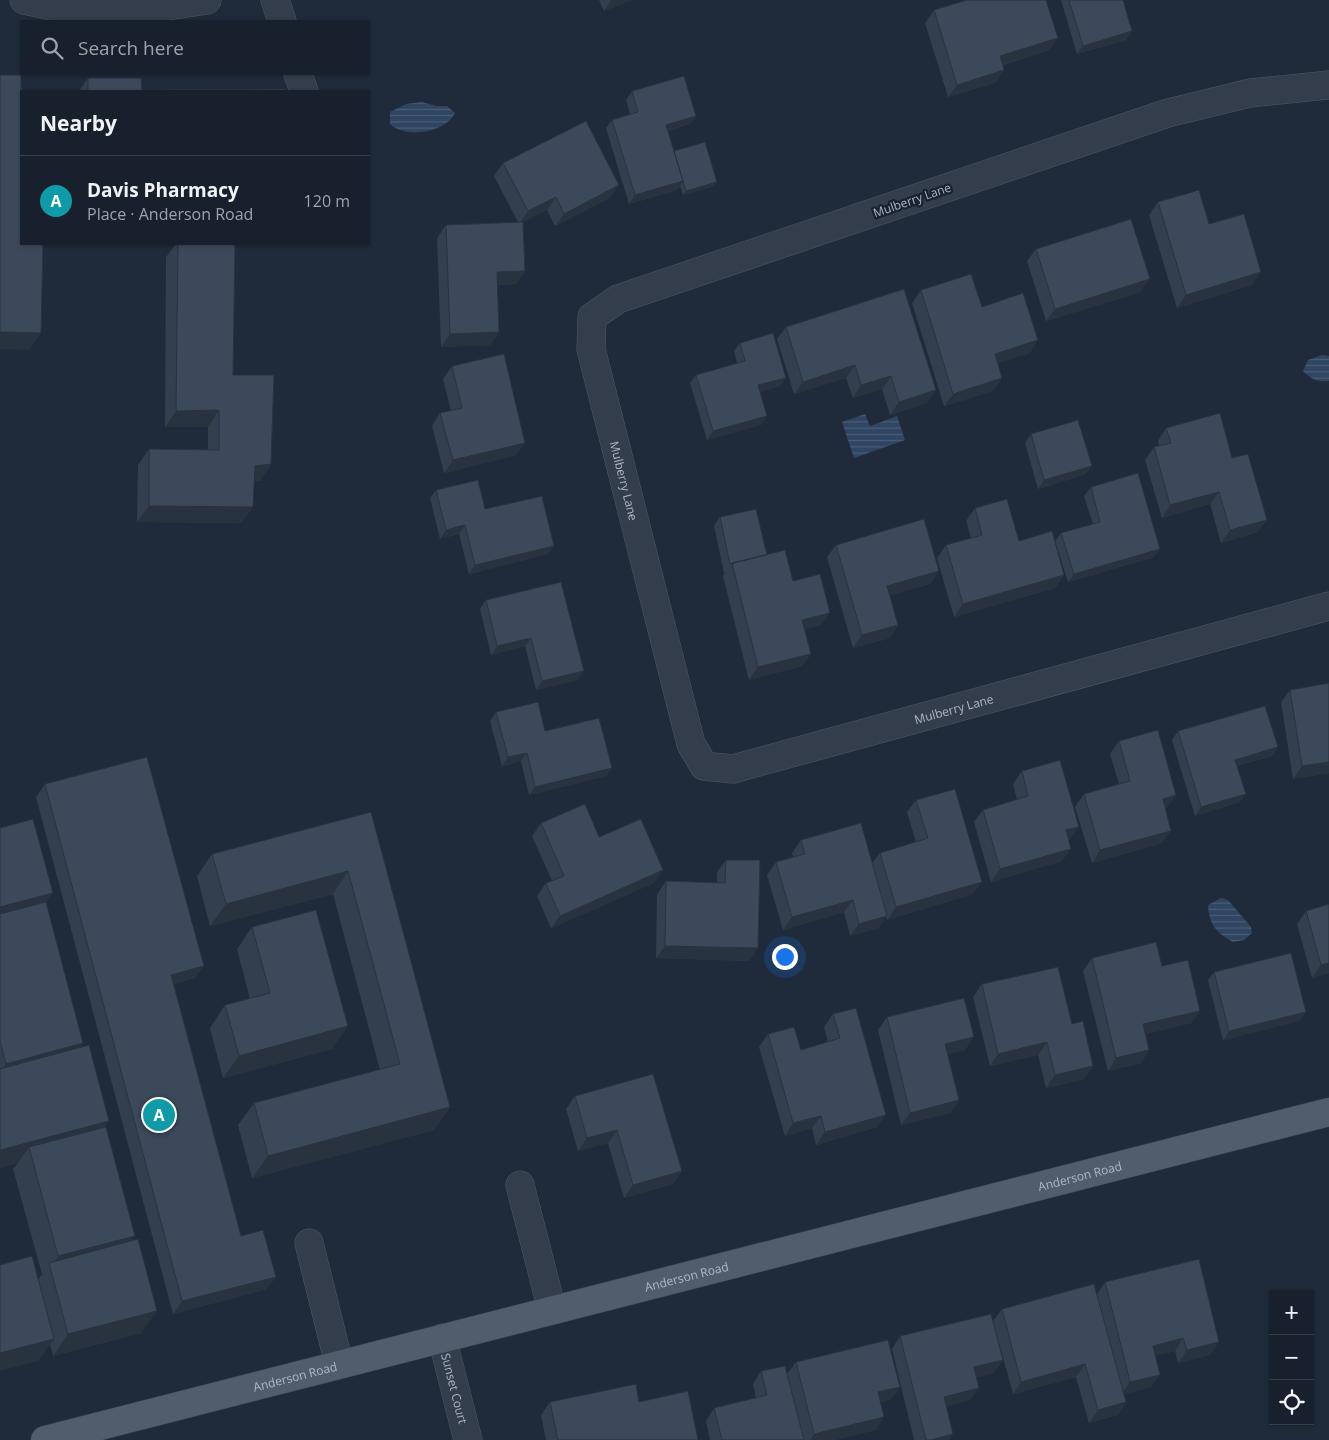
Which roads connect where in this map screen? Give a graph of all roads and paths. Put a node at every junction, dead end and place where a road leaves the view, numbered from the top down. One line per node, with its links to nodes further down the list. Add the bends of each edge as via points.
1 (24, 0): 2 (street, via 75,11 155,8)
2 (207, 0)
3 (275, 0): 4 (street)
4 (282, 20)
5 (298, 75): 7 (street)
6 (1329, 85): 8 (street, Mulberry Lane, via 1250,94 1168,114 618,299 592,317 591,349 691,744 704,766 732,769)
7 (304, 90)
8 (1329, 606)
9 (1329, 1112): 12 (main road, Anderson Road)
10 (520, 1185): 12 (street)
11 (309, 1243): 14 (street)
12 (552, 1310): 13 (main road, Anderson Road)
13 (442, 1338): 14 (main road, Anderson Road); 16 (street, Sunset Court)
14 (339, 1364): 15 (main road, Anderson Road)
15 (45, 1440)
16 (468, 1440)

